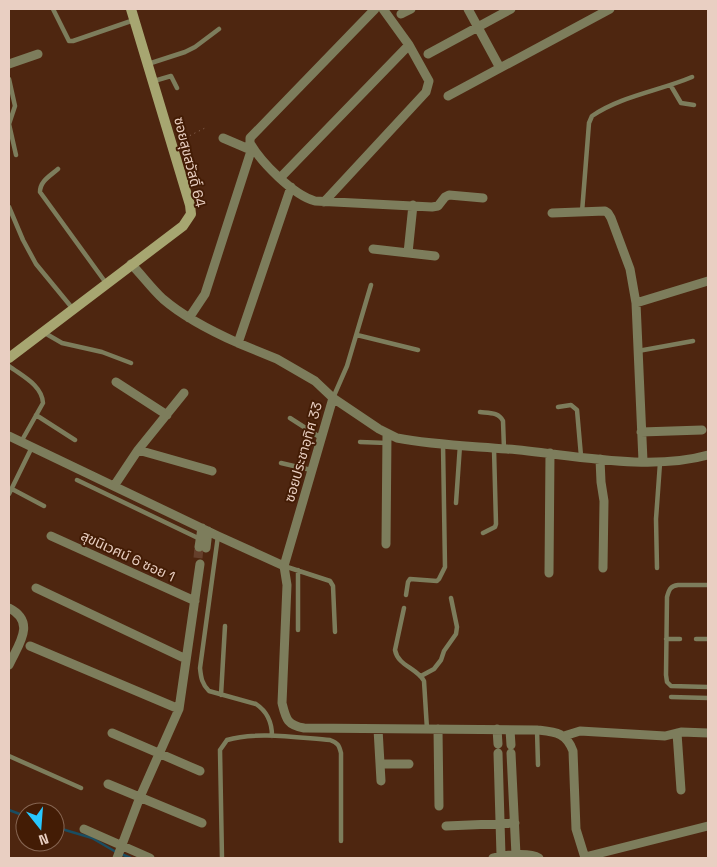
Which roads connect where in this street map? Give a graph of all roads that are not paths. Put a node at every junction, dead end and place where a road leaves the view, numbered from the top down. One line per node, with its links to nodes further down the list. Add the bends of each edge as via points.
1 (53, 9): 10 (lane, via 68,41)
2 (132, 9): 10 (street, ซอยสุขสวัสดิ์ 64)
3 (375, 9): 27 (street, via 250,138)
4 (383, 9): 13 (street)
5 (411, 9): 9 (street)
6 (468, 9): 11 (street)
7 (511, 9): 11 (street)
8 (610, 9): 18 (street)
9 (401, 14)
10 (134, 20): 17 (street, ซอยสุขสวัสดิ์ 64)
11 (478, 27): 15 (street); 18 (street)
12 (219, 29): 17 (lane, via 190,50)
13 (409, 44): 30 (street); 33 (street, via 429,81 426,92)
14 (38, 54): 16 (street)
15 (428, 54)
16 (9, 64)
17 (148, 64): 21 (street, ซอยสุขสวัสดิ์ 64)
18 (500, 68): 24 (street)
19 (692, 77): 22 (lane)
20 (9, 79): 28 (lane, via 15,106 9,124)
21 (154, 81): 23 (lane, via 171,76); 41 (street, ซอยสุขสวัสดิ์ 64, via 190,214 183,226)
22 (671, 86): 25 (lane, via 681,103); 36 (lane, via 614,104 589,119)
23 (177, 88)
24 (448, 96)
25 (694, 106)
26 (223, 138): 27 (street)
27 (252, 149): 30 (street); 47 (street, via 205,294)
28 (16, 155)
29 (58, 169): 43 (lane, via 43,182 40,192)
30 (280, 178): 31 (street)
31 (290, 187): 33 (street, via 307,199); 51 (street)
32 (484, 198): 34 (street, via 449,195 438,206)
33 (324, 202): 34 (street)
34 (413, 206): 39 (street)
35 (9, 207): 46 (lane, via 36,264)
36 (582, 212): 37 (street); 45 (street, via 600,210 608,213 630,269)
37 (552, 213)
38 (373, 249): 39 (street)
39 (408, 253): 40 (street)
40 (435, 256)
41 (131, 264): 43 (street, ซอยสุขสวัสดิ์ 64); 47 (street, via 157,293)
42 (708, 281): 45 (street)
43 (106, 284): 46 (street, ซอยสุขสวัสดิ์ 64)
44 (371, 285): 49 (lane)
45 (636, 303): 53 (street)
46 (73, 309): 48 (street, ซอยสุขสวัสดิ์ 64)
47 (190, 318): 51 (street)
48 (43, 332): 54 (street, ซอยสุขสวัสดิ์ 64); 55 (lane, via 62,343)
49 (357, 334): 52 (lane); 59 (lane)
50 (693, 340): 53 (lane)
51 (238, 343): 59 (street, via 277,359 315,381)
52 (418, 350)
53 (638, 351): 66 (street)
54 (9, 358)
55 (131, 362)
56 (9, 366): 62 (lane, via 41,392 43,403)
57 (116, 382): 63 (street)
58 (184, 393): 63 (street)
59 (333, 398): 67 (street, ซอยประชาอุทิศ 33); 69 (street, ซอยประชาอุทิศ 33)
60 (558, 407): 82 (lane, via 571,405 577,410)
61 (480, 412): 78 (lane, via 502,417)
62 (36, 415): 70 (lane); 71 (lane)
63 (167, 415): 79 (street)
64 (290, 418): 69 (lane)
65 (702, 430): 66 (street)
66 (641, 432): 84 (street)
67 (387, 434): 73 (street); 74 (street, ซอยประชาอุทิศ 33)
68 (9, 436): 71 (street)
69 (322, 438): 87 (street, ซอยประชาอุทิศ 33)
70 (75, 440)
71 (21, 442): 76 (street)
72 (360, 442): 73 (lane)
73 (387, 444): 100 (street)
74 (443, 444): 75 (street, ซอยประชาอุทิศ 33); 109 (lane, via 445,567 437,581 410,578)
75 (460, 445): 77 (street, ซอยประชาอุทิศ 33); 93 (lane)
76 (32, 447): 90 (street); 91 (lane)
77 (494, 448): 78 (street, ซอยประชาอุทิศ 33); 96 (lane, via 496,524)
78 (504, 448): 80 (street, ซอยประชาอุทิศ 33)
79 (138, 450): 88 (street); 90 (street)
80 (550, 453): 82 (street, ซอยประชาอุทิศ 33); 106 (street)
81 (708, 455): 85 (street, ซอยประชาอุทิศ 33)
82 (581, 456): 83 (street, ซอยประชาอุทิศ 33)
83 (600, 459): 84 (street, ซอยประชาอุทิศ 33); 103 (street, via 604,509)
84 (643, 461): 85 (street, ซอยประชาอุทิศ 33)
85 (660, 461): 104 (lane)
86 (281, 464): 87 (lane)
87 (312, 470): 102 (street, ซอยประชาอุทิศ 33)
88 (212, 471)
89 (77, 480): 99 (lane)
90 (114, 486): 95 (street)
91 (12, 489): 92 (lane); 94 (lane)
92 (9, 494)
93 (456, 504)
94 (44, 506)
95 (205, 530): 98 (street); 99 (street)
96 (483, 533)
97 (51, 536): 111 (street, สุขนิเวศน์ 6 ซอย 1)
98 (218, 536): 102 (street); 126 (lane, via 200,668 204,686 209,691)
99 (203, 544)
100 (386, 544)
101 (201, 560): 111 (street)
102 (284, 566): 105 (lane); 130 (street, via 287,585 282,703 287,720 304,728)
103 (603, 568)
104 (657, 568)
105 (298, 570): 115 (lane); 116 (lane, via 330,580)
106 (549, 573)
107 (708, 585): 117 (lane, via 678,585 669,590)
108 (36, 588): 122 (street)
109 (406, 595)
110 (451, 598): 124 (lane, via 456,634 438,665)
111 (194, 601): 122 (street)
112 (9, 608): 123 (street, via 21,617 24,633)
113 (404, 608): 124 (lane, via 397,656)
114 (225, 626): 126 (lane)
115 (298, 630)
116 (335, 632)
117 (666, 639): 118 (lane); 125 (lane, via 667,682 678,687)
118 (680, 639)
119 (696, 639): 120 (lane)
120 (708, 639)
121 (30, 646): 129 (street)
122 (186, 658): 129 (street)
123 (9, 664)
124 (421, 676): 131 (lane, via 425,688)
125 (708, 687)
126 (222, 694): 139 (lane, via 263,709 271,724)
127 (671, 698): 128 (lane)
128 (708, 698)
129 (179, 709): 142 (street)
130 (378, 729): 131 (street); 145 (street)
131 (427, 729): 132 (street)
132 (438, 729): 133 (street); 154 (street)
133 (497, 730): 134 (street); 144 (street)
134 (510, 730): 135 (street); 141 (street)
135 (537, 730): 140 (street); 147 (lane)
136 (677, 733): 137 (street); 140 (street, via 665,736 580,731); 152 (street)
137 (708, 733)
138 (112, 734): 142 (street)
139 (272, 736): 161 (lane, via 330,740 339,746); 166 (lane, via 235,737 223,743 220,750)
140 (564, 736): 168 (street, via 573,751 576,829)
141 (512, 753): 144 (street); 155 (street)
142 (160, 754): 148 (street); 153 (street)
143 (9, 756): 151 (lane)
144 (498, 762): 157 (street)
145 (380, 764): 146 (street); 149 (street)
146 (409, 764)
147 (538, 765)
148 (200, 771)
149 (381, 780)
150 (108, 784): 153 (street)
151 (81, 788)
152 (681, 790)
153 (140, 797): 156 (street); 162 (street)
154 (439, 806)
155 (515, 823): 157 (street); 163 (street)
156 (202, 824)
157 (501, 824): 158 (street); 164 (street)
158 (446, 826)
159 (708, 826): 168 (street)
160 (84, 829): 162 (street)
161 (341, 841)
162 (119, 852): 165 (street)
163 (516, 855): 164 (street); 167 (street)
164 (497, 857)
165 (150, 858)
166 (222, 858)
167 (539, 858)
168 (585, 858)

